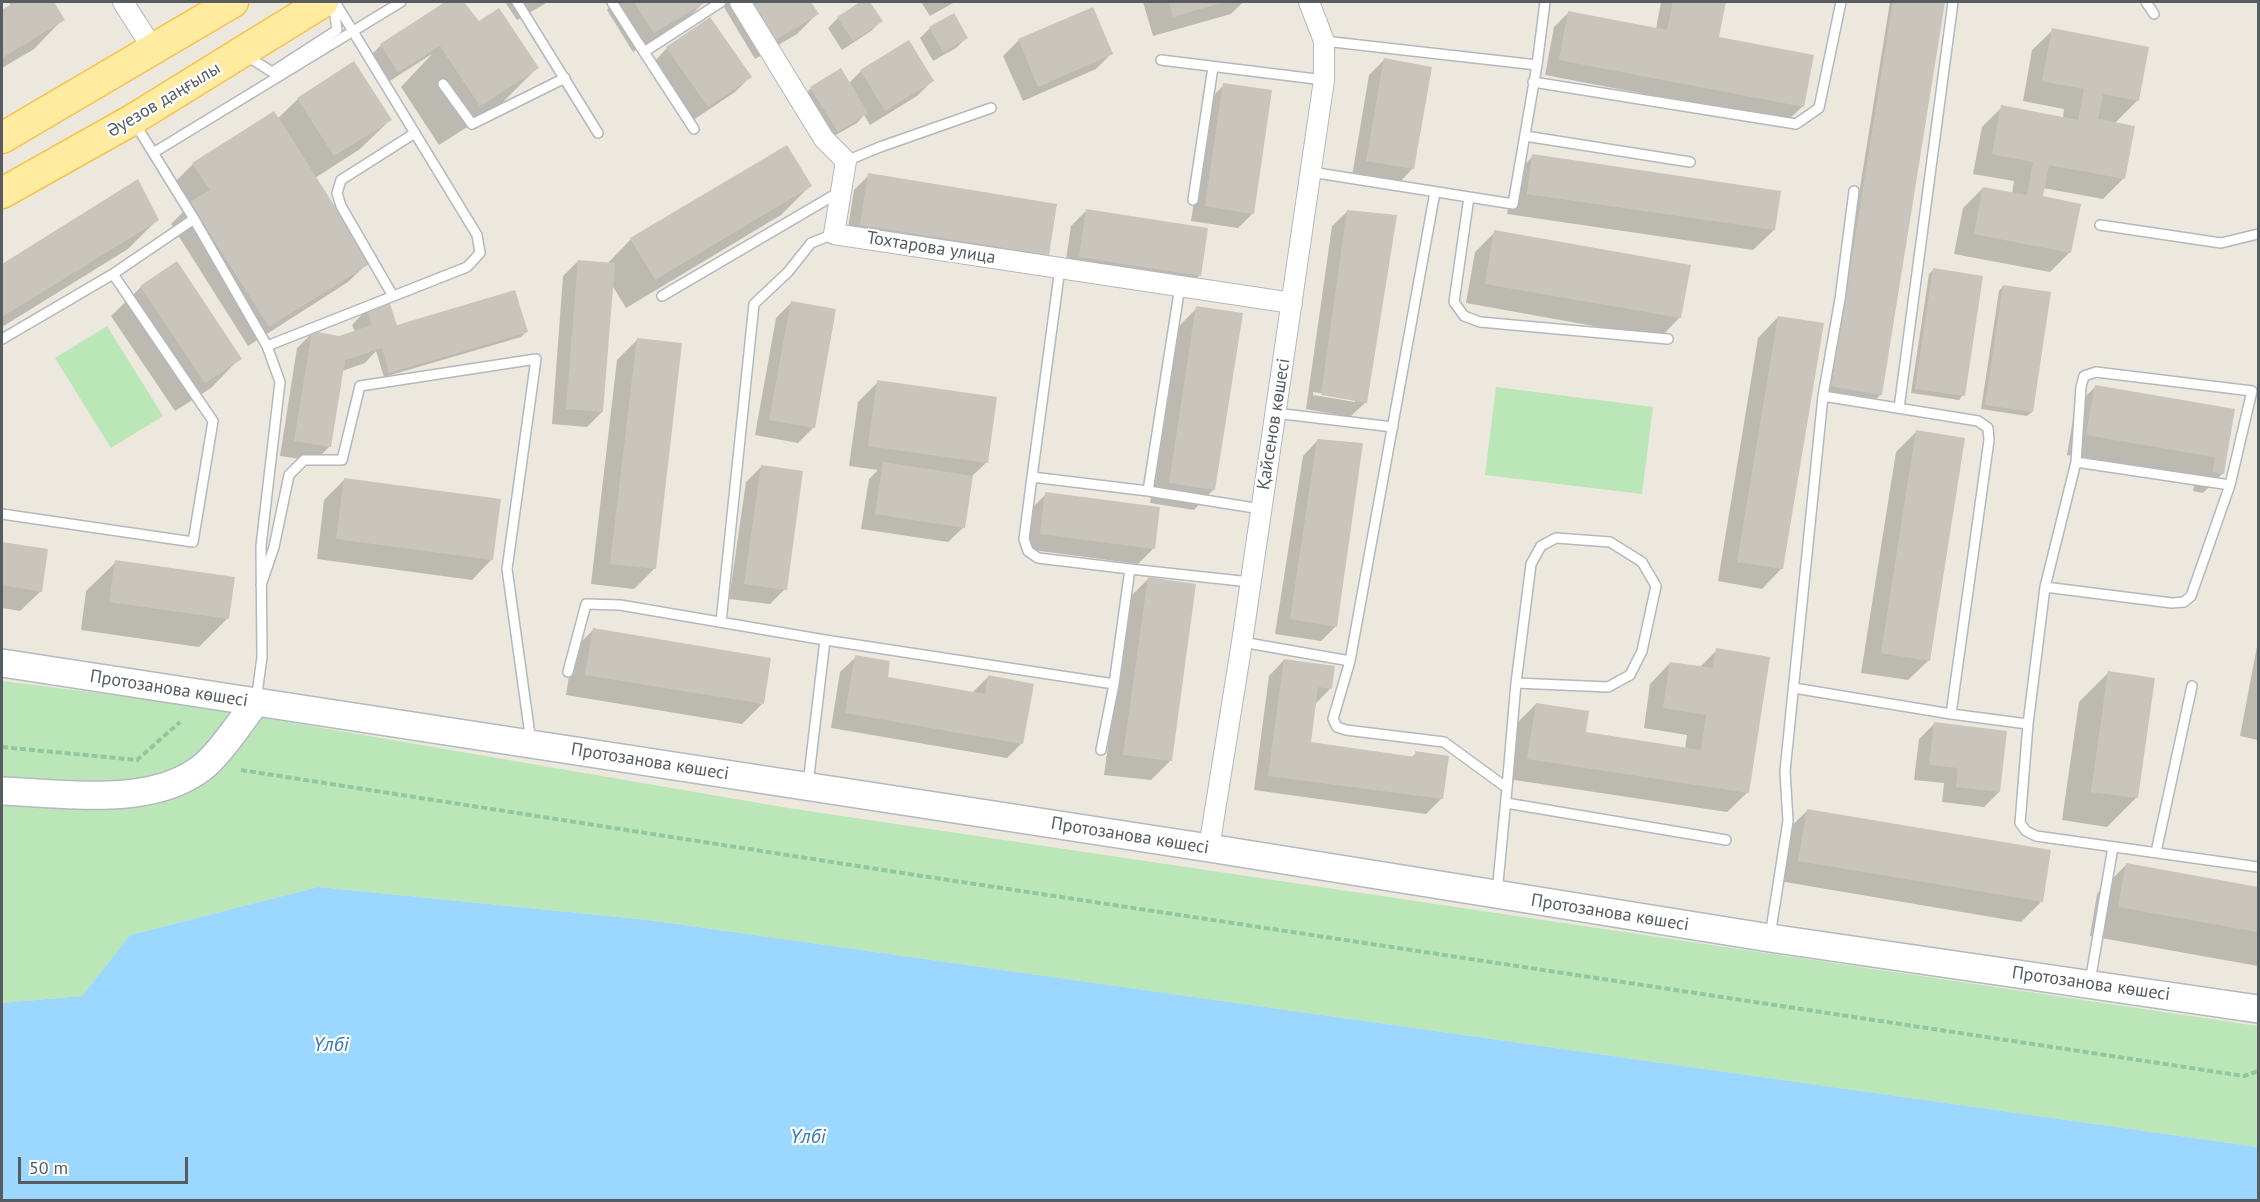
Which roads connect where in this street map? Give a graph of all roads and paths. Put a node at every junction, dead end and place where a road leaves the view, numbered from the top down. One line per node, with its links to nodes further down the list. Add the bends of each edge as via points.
1 (123, 2): 18 (street)
2 (232, 2): 18 (main road)
3 (323, 2): 19 (main road, Әуезов даңғылы)
4 (334, 2): 16 (lane); 19 (lane, via 337,30 272,72)
5 (400, 2): 16 (lane)
6 (517, 2): 24 (lane)
7 (612, 2): 20 (lane)
8 (721, 2): 20 (lane)
9 (740, 2): 36 (street, via 824,139)
10 (1309, 2): 17 (street, Қайсенов көшесі)
11 (1545, 2): 22 (lane)
12 (1841, 2): 26 (lane, via 1819,108 1796,124)
13 (1953, 2): 59 (lane)
14 (2146, 2): 15 (lane)
15 (2154, 14)
16 (353, 31): 32 (lane); 35 (lane)
17 (1324, 40): 22 (lane); 25 (street, Қайсенов көшесі)
18 (153, 49): 34 (main road)
19 (241, 52): 29 (main road, Әуезов даңғылы)
20 (644, 52): 30 (lane)
21 (1161, 60): 23 (lane)
22 (1537, 65): 26 (lane)
23 (1213, 67): 25 (lane); 44 (lane)
24 (565, 78): 27 (lane, via 472,124); 31 (lane)
25 (1324, 80): 38 (street, Қайсенов көшесі)
26 (1533, 82): 33 (lane)
27 (443, 84)
28 (991, 108): 36 (lane)
29 (132, 120): 35 (lane); 42 (main road, Әуезов даңғылы)
30 (694, 129)
31 (598, 132)
32 (415, 133): 52 (lane, via 341,180 337,193); 52 (lane, via 477,235 480,253 466,267)
33 (1525, 136): 37 (lane); 43 (lane, via 1513,204)
34 (2, 138)
35 (153, 153): 45 (lane)
36 (846, 161): 39 (street)
37 (1690, 162)
38 (1311, 172): 41 (lane); 54 (street, Қайсенов көшесі)
39 (841, 190): 47 (street); 53 (lane)
40 (1854, 190): 58 (lane)
41 (1435, 192): 43 (lane); 61 (lane)
42 (2, 193)
43 (1469, 197): 56 (lane, via 1454,302 1464,316 1480,322)
44 (1192, 200)
45 (194, 219): 50 (lane); 57 (lane)
46 (2100, 225): 48 (lane, via 2221,243)
47 (834, 234): 49 (street, Тохтарова улица); 72 (lane, via 811,243 754,304)
48 (2259, 234)
49 (1060, 268): 51 (street, Тохтарова улица); 63 (lane)
50 (113, 273): 55 (lane); 67 (lane, via 213,421 193,542)
51 (1180, 285): 54 (street, Тохтарова улица); 65 (lane)
52 (393, 296): 57 (lane)
53 (662, 296)
54 (1292, 303): 60 (street, Қайсенов көшесі)
55 (2, 339)
56 (1668, 339)
57 (267, 346): 70 (lane, via 280,382 261,546)
58 (1823, 396): 59 (lane); 81 (lane)
59 (1899, 408): 83 (lane, via 1978,421 1988,428)
60 (1275, 413): 61 (lane); 66 (street, Қайсенов көшесі)
61 (1393, 427): 75 (lane)
62 (2076, 462): 64 (lane); 64 (lane, via 2084,376 2096,372 2252,391); 71 (lane)
63 (1032, 477): 65 (lane); 68 (lane, via 1024,539 1028,551 1038,558)
64 (2230, 485): 71 (lane, via 2191,596 2184,602)
65 (1148, 491): 66 (lane)
66 (1261, 509): 69 (street, Қайсенов көшесі)
67 (2, 514)
68 (1130, 569): 69 (lane); 79 (lane)
69 (1250, 582): 74 (street, Қайсенов көшесі)
70 (261, 585): 82 (lane, via 262,657); 86 (lane, via 274,547 289,475 304,460 342,460 360,386 536,359 507,569)
71 (2045, 587): 85 (lane)
72 (721, 622): 73 (lane); 77 (lane, via 620,605 586,604)
73 (825, 640): 79 (lane); 90 (lane)
74 (1242, 642): 75 (lane); 96 (street, Қайсенов көшесі)
75 (1350, 661): 91 (lane, via 1333,719 1337,727 1444,742)
76 (2, 663): 82 (main road, Протозанова көшесі)
77 (568, 672)
78 (1516, 683): 78 (lane, via 1531,564 1541,546 1556,538 1610,542 1642,562 1656,586 1642,651 1630,675 1608,687); 91 (lane)
79 (1114, 684): 88 (lane)
80 (2192, 686): 97 (lane)
81 (1794, 688): 83 (lane); 100 (lane, via 1785,771 1788,821)
82 (256, 702): 86 (main road, Протозанова көшесі); 92 (main road, via 198,772 169,786 118,796)
83 (1951, 714): 85 (lane)
84 (180, 722): 87 (path, via 136,760)
85 (2028, 724): 95 (lane, via 2020,823 2036,836)
86 (531, 744): 90 (main road, Протозанова көшесі)
87 (2, 747)
88 (1101, 750)
89 (241, 770): 103 (path, via 2244,1076)
90 (808, 786): 96 (main road, Протозанова көшесі)
91 (1508, 788): 93 (lane)
92 (2, 791)
93 (1506, 803): 94 (lane); 99 (lane)
94 (1726, 840)
95 (2113, 847): 97 (lane); 101 (lane)
96 (1209, 848): 99 (main road, Протозанова көшесі)
97 (2156, 852): 98 (lane)
98 (2259, 867)
99 (1497, 896): 100 (main road, Протозанова көшесі)
100 (1770, 938): 101 (main road, Протозанова көшесі)
101 (2089, 984): 102 (main road, Протозанова көшесі)
102 (2259, 1009)
103 (2259, 1071)

